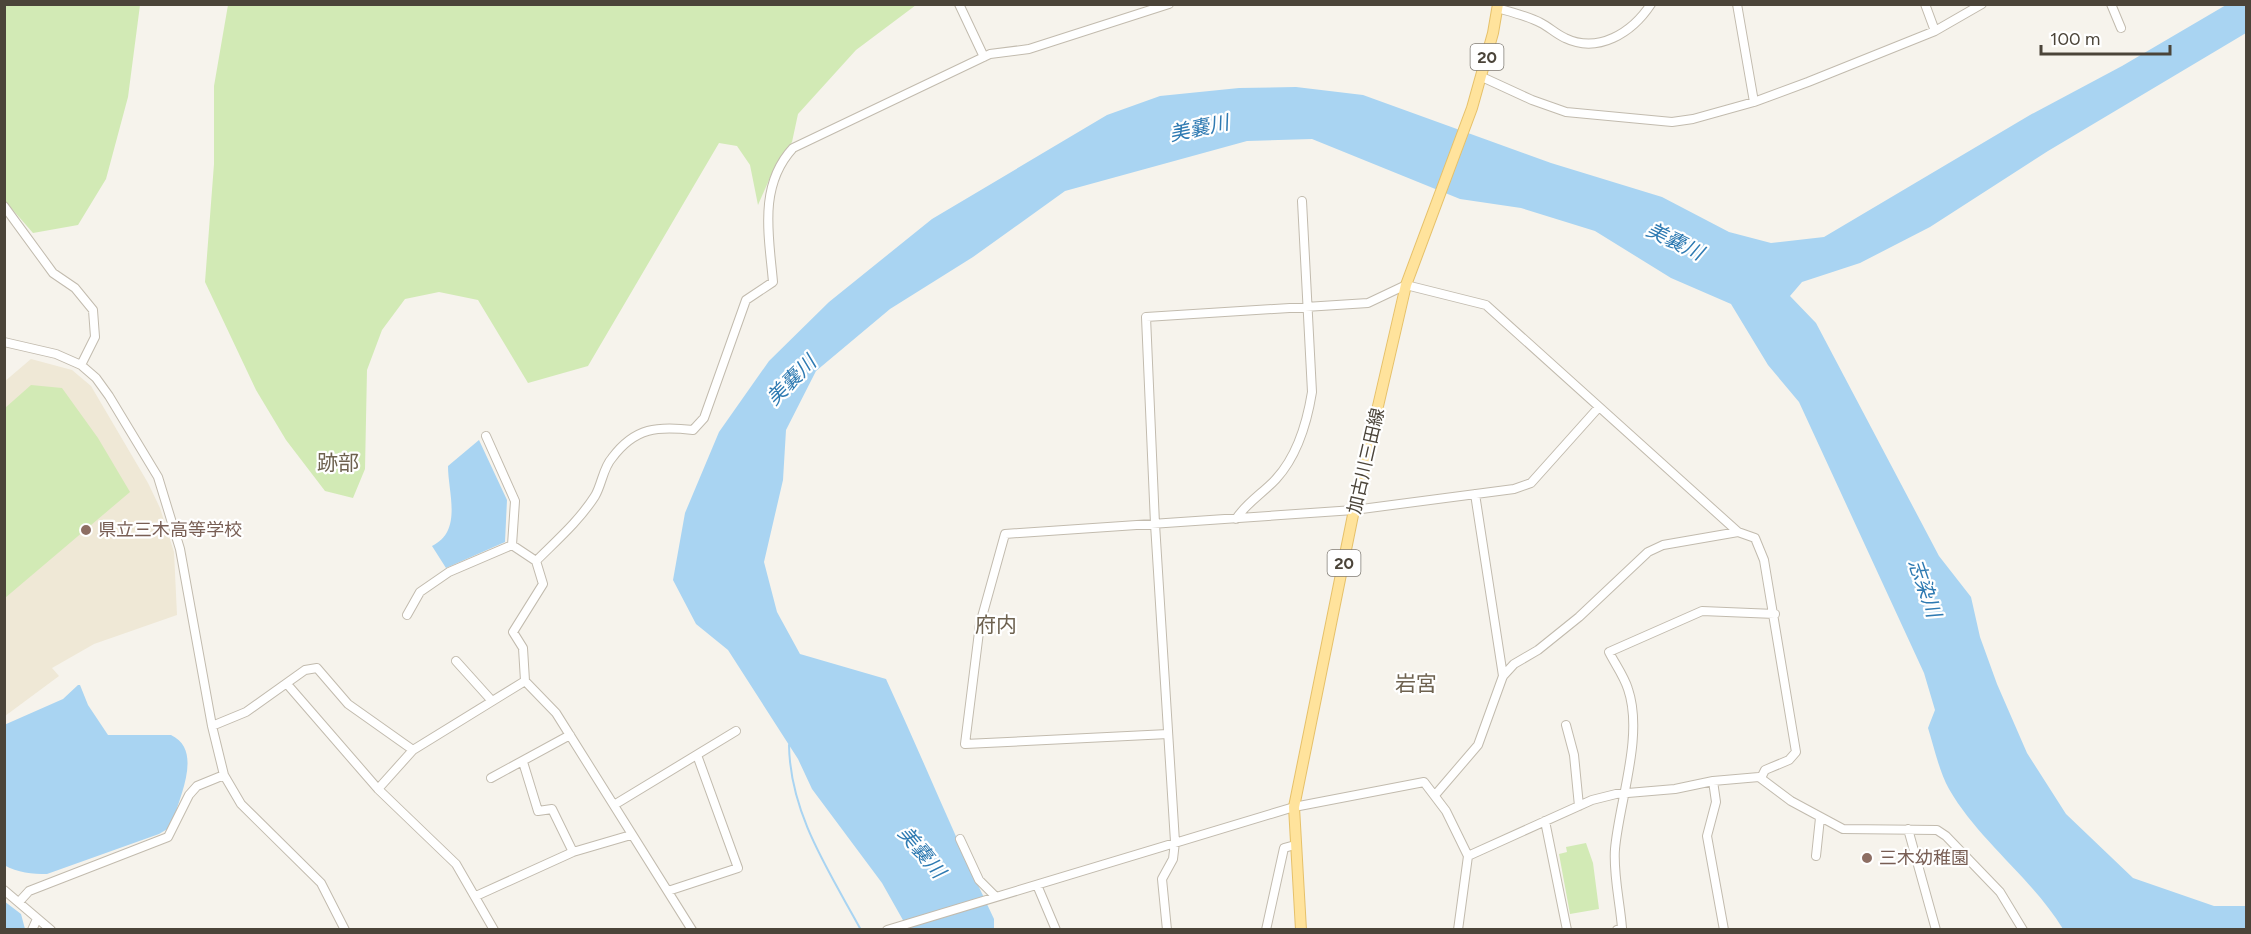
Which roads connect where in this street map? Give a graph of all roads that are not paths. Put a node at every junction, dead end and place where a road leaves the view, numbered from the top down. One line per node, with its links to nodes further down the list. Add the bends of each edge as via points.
1 (959, 4): 11 (street)
2 (1169, 4): 11 (street, via 1029,49)
3 (1651, 4): 8 (street, via 1631,28 1598,44 1585,45)
4 (1737, 4): 13 (street)
5 (1925, 4): 10 (street)
6 (1982, 4): 10 (street)
7 (2112, 5): 9 (street)
8 (1498, 6): 12 (main road, 加古川三田線 / 20)
9 (2121, 28)
10 (1935, 31): 13 (street)
11 (984, 57): 28 (street, via 793,148 786,155 769,190 773,282 746,300 704,418 693,430 659,427 639,434 611,458 595,495 571,527)
12 (1482, 77): 13 (street, via 1566,112 1672,122); 16 (main road, 加古川三田線 / 20)
13 (1754, 102)
14 (1302, 201): 17 (street)
15 (4, 206): 19 (street, via 53,273 75,288 93,310 95,337)
16 (1406, 285): 17 (street, via 1368,303); 20 (street, via 1486,305); 23 (main road, 加古川三田線 / 20)
17 (1309, 306): 24 (street, via 1312,392 1297,450 1277,478); 25 (street, via 1146,317)
18 (4, 342): 19 (street, via 56,354)
19 (81, 365): 37 (street, via 109,396 158,477 180,549)
20 (1599, 407): 22 (street, via 1531,483); 26 (street)
21 (486, 436): 27 (street, via 515,501)
22 (1475, 494): 23 (street); 32 (street)
23 (1354, 510): 24 (street); 53 (main road, 加古川三田線 / 20)
24 (1236, 519): 25 (street)
25 (1155, 524): 39 (street); 39 (street, via 1005,534 980,624 965,744)
26 (1738, 532): 29 (street, via 1755,538 1764,560); 32 (street, via 1663,545 1648,552 1579,617)
27 (512, 545): 28 (street); 30 (street, via 449,572 420,592)
28 (536, 561): 33 (street, via 543,585 513,632 523,648)
29 (1775, 614): 46 (street, via 1796,752 1789,760 1765,770); 49 (street, via 1702,611 1609,652 1629,690 1632,719)
30 (407, 615)
31 (456, 661): 35 (street)
32 (1503, 676): 50 (street, via 1478,745)
33 (525, 681): 35 (street); 40 (street, via 556,713)
34 (286, 684): 37 (street, via 246,712); 41 (street, via 305,670 317,668 348,704); 48 (street)
35 (492, 701): 41 (street)
36 (1566, 725): 52 (street, via 1574,755)
37 (212, 726): 44 (street)
38 (736, 731): 42 (street)
39 (1168, 734): 59 (street)
40 (570, 735): 43 (street); 51 (street)
41 (413, 750): 48 (street)
42 (697, 755): 51 (street); 66 (street, via 738,868)
43 (523, 762): 45 (street); 61 (street, via 538,811 552,809)
44 (224, 775): 69 (street, via 197,786 168,837 29,891); 73 (street, via 241,804 321,883)
45 (491, 778)
46 (1761, 778): 47 (street); 54 (street)
47 (1713, 781): 49 (street); 84 (street, via 1716,802 1707,836)
48 (378, 789): 67 (street, via 456,864)
49 (1626, 793): 52 (street); 83 (street, via 1615,851 1622,927)
50 (1436, 795): 53 (street, via 1424,782); 62 (street)
51 (614, 805): 57 (street)
52 (1579, 806): 55 (street)
53 (1294, 807): 59 (street); 60 (main road, 加古川三田線 / 20)
54 (1821, 818): 56 (street, via 1843,829); 63 (street)
55 (1545, 821): 62 (street); 82 (street)
56 (1908, 829): 85 (street); 86 (street, via 1937,830 1946,836 2001,892)
57 (631, 835): 61 (street); 66 (street)
58 (960, 839): 68 (street, via 979,880)
59 (1175, 842): 64 (street); 78 (street, via 1173,858 1162,879)
60 (1295, 845): 79 (street, via 1284,848); 80 (main road, 加古川三田線 / 20)
61 (573, 852): 67 (street)
62 (1468, 856): 81 (street)
63 (1816, 856)
64 (1037, 885): 68 (street); 77 (street)
65 (4, 890): 69 (street)
66 (668, 891): 75 (street)
67 (476, 896): 74 (street)
68 (995, 897): 76 (street)
69 (19, 902): 70 (street)
70 (37, 919): 71 (street); 72 (street)
71 (32, 930)
72 (51, 930)
73 (345, 930)
74 (494, 930)
75 (692, 930)
76 (887, 930)
77 (1056, 930)
78 (1167, 930)
79 (1266, 930)
80 (1301, 930)
81 (1458, 930)
82 (1567, 930)
83 (1617, 930)
84 (1724, 930)
85 (1936, 930)
86 (2023, 930)

